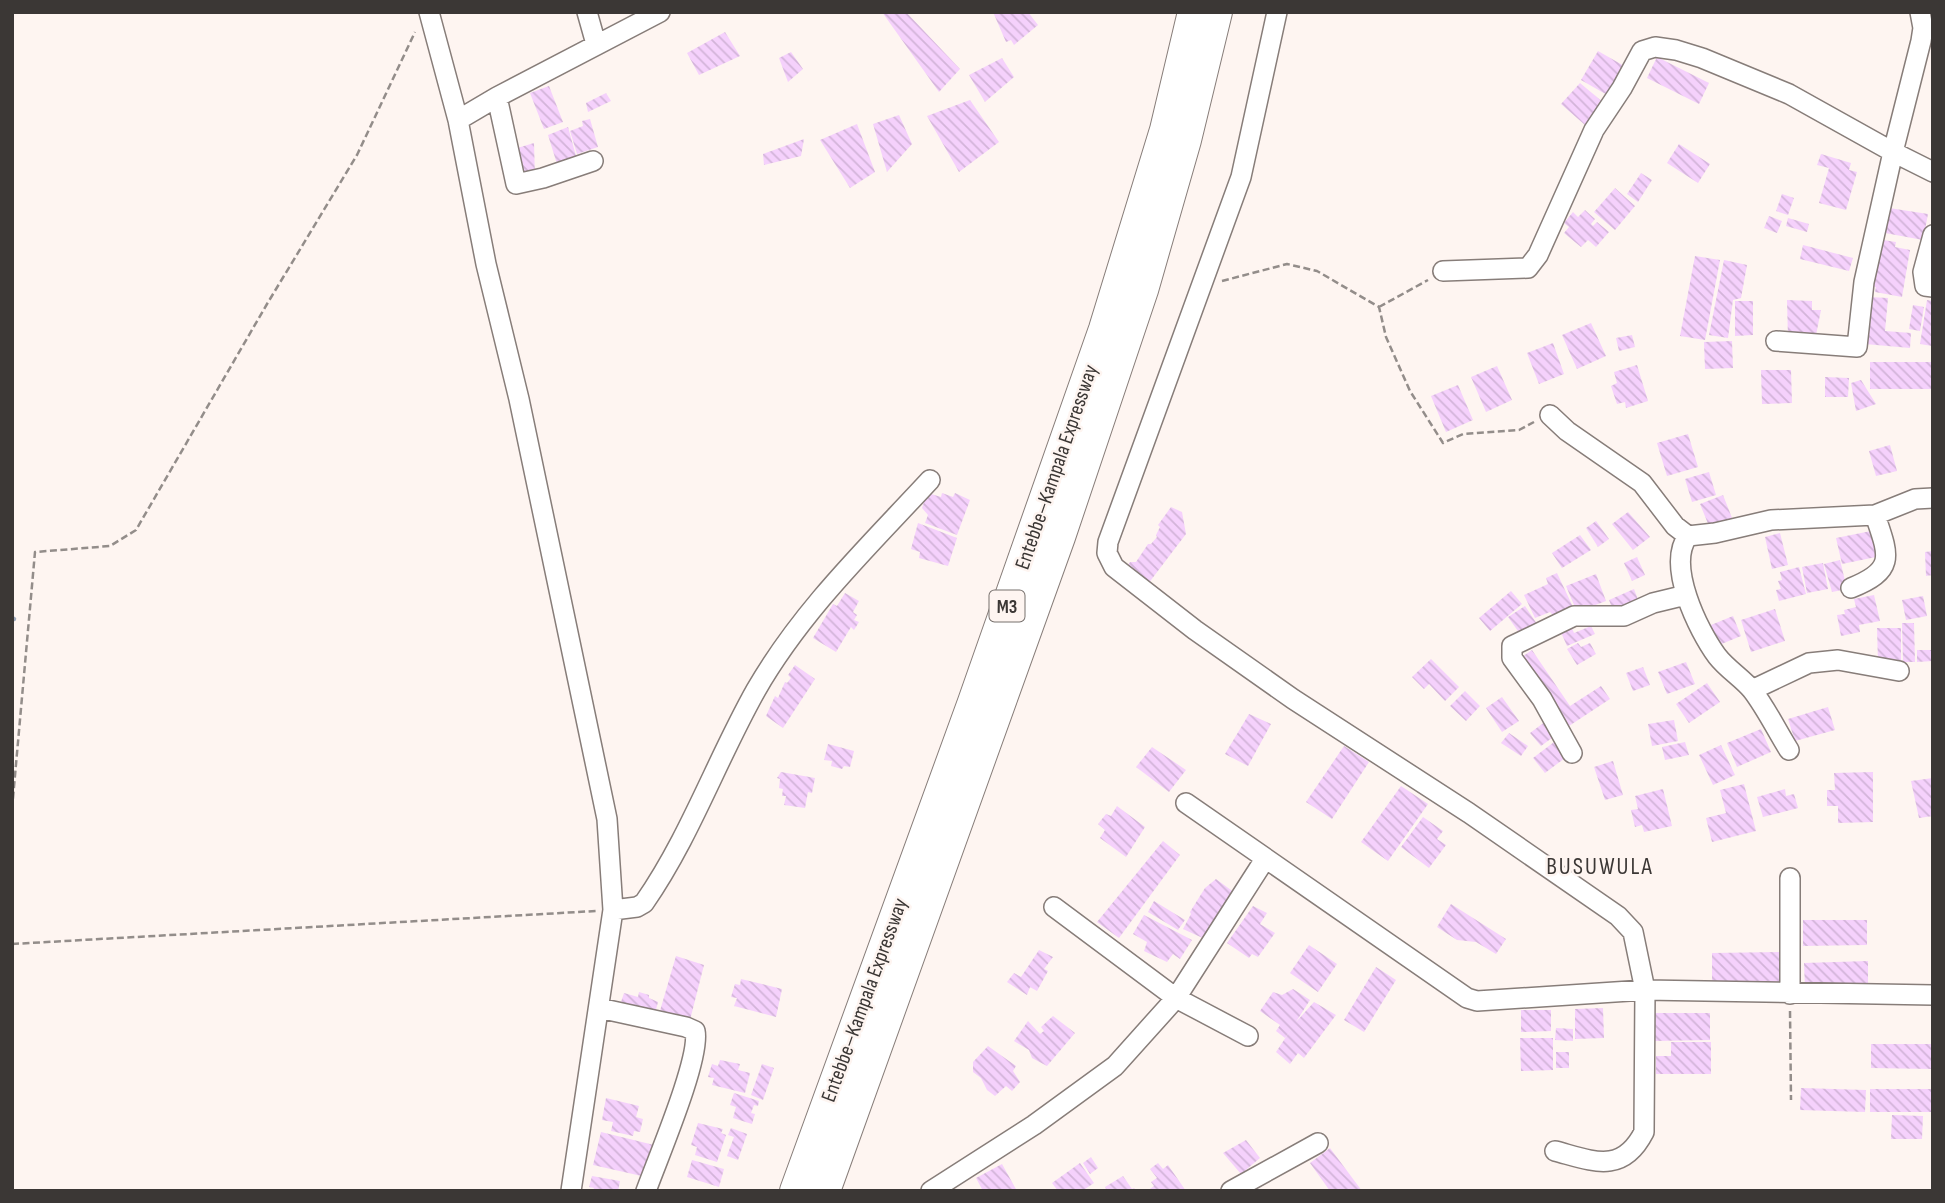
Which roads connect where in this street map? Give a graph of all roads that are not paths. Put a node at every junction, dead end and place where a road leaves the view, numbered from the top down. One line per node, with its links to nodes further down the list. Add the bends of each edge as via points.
1 (587, 12): 8 (street)
2 (660, 12): 8 (street)
3 (1194, 12): 44 (highway, Entebbe–Kampala Expressway / M3, via 1165,131 1104,329)
4 (1217, 12): 45 (highway, Entebbe–Kampala Expressway / M3, via 1143,290 1060,537)
5 (1278, 12): 34 (street, via 1241,177 1107,552 1114,567 1195,630 1618,916 1633,932)
6 (1920, 12): 11 (street, via 1921,41)
7 (424, 18): 10 (street)
8 (596, 44): 9 (street)
9 (497, 97): 10 (street); 12 (street, via 516,184)
10 (458, 120): 33 (street, via 607,819)
11 (1893, 152): 13 (street); 15 (street, via 1789,94 1702,58 1655,47 1642,51 1594,130 1528,268); 17 (street, via 1864,282 1857,347)
12 (593, 161)
13 (1933, 172)
14 (1933, 234): 16 (street, via 1923,272 1925,286)
15 (1443, 271)
16 (1933, 288)
17 (1776, 341)
18 (1550, 415): 22 (street, via 1642,483)
19 (930, 480): 33 (street, via 814,605 757,689 692,820 644,903)
20 (1933, 498): 21 (street, via 1915,499)
21 (1875, 515): 22 (street, via 1771,520); 23 (street, via 1887,551 1883,567 1869,581)
22 (1688, 536): 24 (street, via 1682,549)
23 (1850, 588)
24 (1686, 595): 26 (street, via 1718,657); 28 (street, via 1624,616 1574,616 1512,646 1513,658)
25 (1899, 671): 26 (street, via 1838,660 1809,663)
26 (1752, 690): 27 (street)
27 (1789, 750)
28 (1572, 753)
29 (1186, 803): 30 (street)
30 (1265, 859): 34 (street, via 1467,998 1494,1001); 37 (street)
31 (1790, 878): 35 (street)
32 (1054, 906): 37 (street)
33 (613, 910): 38 (street)
34 (1646, 990): 35 (street); 41 (street, via 1644,1132 1635,1149 1618,1160 1597,1162)
35 (1790, 994): 36 (street)
36 (1933, 995)
37 (1176, 998): 39 (street); 46 (street, via 1115,1066)
38 (599, 1008): 42 (street); 43 (street, via 695,1031 692,1062)
39 (1248, 1036)
40 (1318, 1143): 47 (street)
41 (1555, 1151)
42 (571, 1191)
43 (646, 1191)
44 (796, 1191)
45 (825, 1191)
46 (931, 1191)
47 (1231, 1191)

